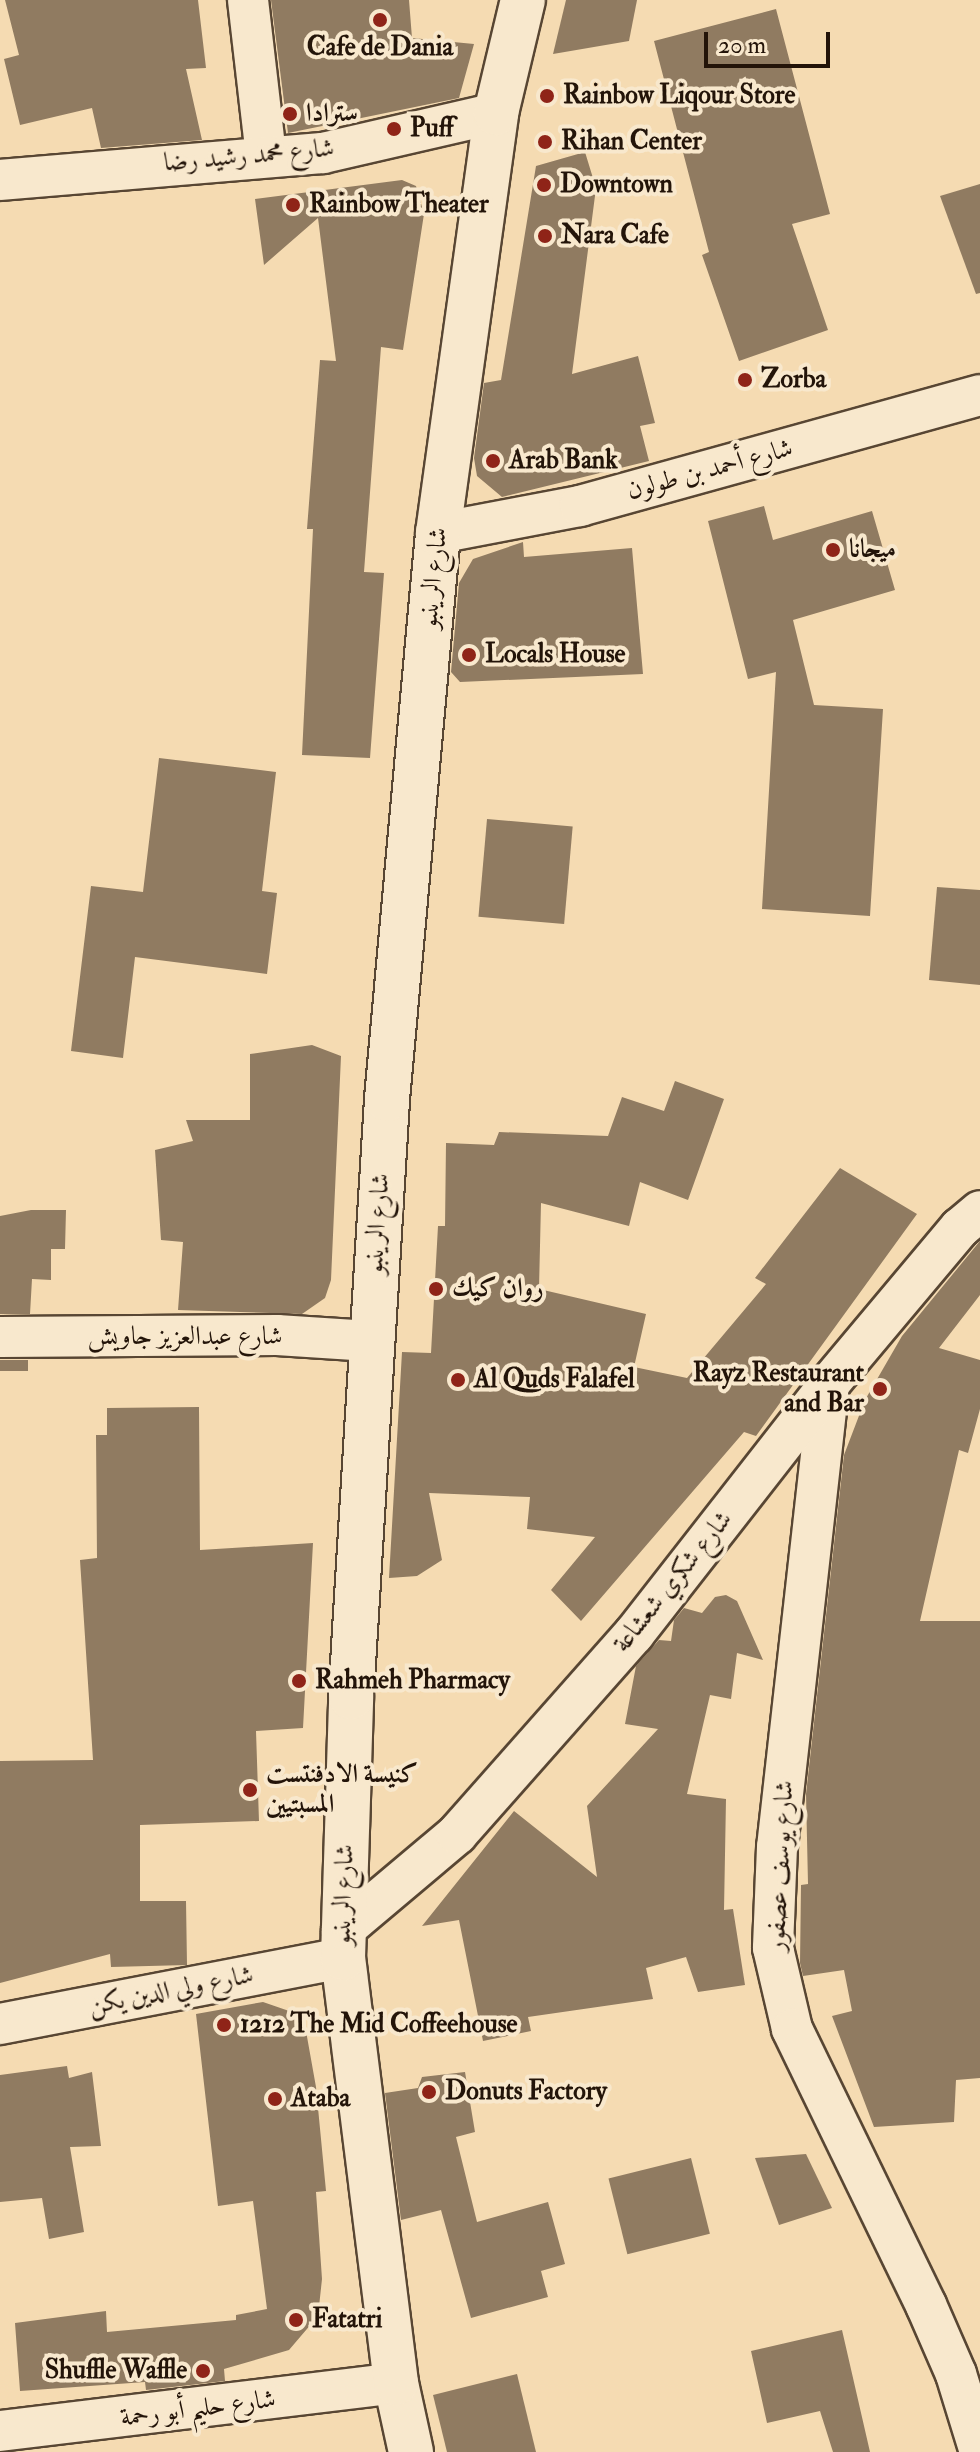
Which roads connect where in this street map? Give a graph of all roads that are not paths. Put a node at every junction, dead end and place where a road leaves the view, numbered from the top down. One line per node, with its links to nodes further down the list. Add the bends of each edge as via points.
1 (248, 0): 4 (street)
2 (523, 0): 3 (street, شارع الرينبو)
3 (496, 113): 4 (street, شارع محمد رشيد رضا, via 323,153); 7 (street, شارع الرينبو)
4 (266, 156): 5 (street, شارع محمد رشيد رضا)
5 (0, 180)
6 (980, 395): 7 (street, شارع أحمد بن طولون, via 580,506)
7 (438, 533): 10 (street, شارع الرينبو)
8 (980, 1211): 11 (street, شارع شكري شعشاعة)
9 (0, 1337): 10 (street, شارع عبدالعزيز جاويش, via 277,1335)
10 (370, 1341): 12 (street, شارع الرينبو)
11 (829, 1384): 12 (street, شارع شكري شعشاعة, via 634,1634 457,1834); 18 (street, شارع يوسف عصفور, via 777,1847 773,1948 792,2029 932,2319)
12 (342, 1944): 13 (street, شارع ولي الدين يكن); 14 (street, شارع الرينبو)
13 (0, 2024)
14 (396, 2383): 16 (street, شارع حليم أبو رحمة); 17 (street, شارع الرينبو)
15 (0, 2431): 16 (street, شارع حليم أبو رحمة)
16 (112, 2436)
17 (411, 2452)
18 (980, 2452)

